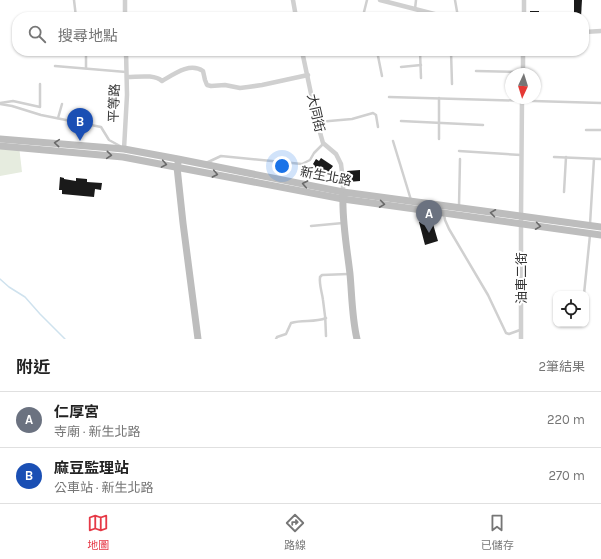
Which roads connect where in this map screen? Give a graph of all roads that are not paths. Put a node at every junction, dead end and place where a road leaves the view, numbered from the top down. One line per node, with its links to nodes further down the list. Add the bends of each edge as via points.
1 (74, 0): 10 (lane)
2 (125, 0): 11 (street)
3 (293, 0): 12 (street)
4 (367, 0): 13 (lane)
5 (380, 0): 9 (street)
6 (416, 0): 9 (lane)
7 (455, 0): 15 (lane)
8 (524, 0): 16 (street)
9 (417, 10): 14 (street)
10 (75, 12)
11 (125, 12)
12 (295, 12)
13 (364, 12)
14 (425, 12)
15 (457, 12)
16 (524, 12)
17 (601, 31): 18 (street)
18 (589, 32)
19 (86, 56): 30 (lane)
20 (126, 56): 33 (street, 平等路)
21 (303, 56): 34 (street, 大同街)
22 (378, 56): 35 (lane)
23 (420, 56): 26 (lane)
24 (451, 56): 38 (lane)
25 (523, 56): 29 (street)
26 (421, 65): 28 (lane); 36 (lane)
27 (55, 66): 30 (lane)
28 (400, 66)
29 (523, 68)
30 (86, 69): 33 (lane)
31 (476, 72): 32 (lane)
32 (505, 73)
33 (127, 74): 34 (street, via 152,76 162,81 177,72 194,67 204,71 207,85 240,88); 60 (street, 平等路)
34 (308, 75): 49 (street, 大同街)
35 (382, 76)
36 (421, 78)
37 (40, 84): 44 (lane, via 40,107 13,102)
38 (452, 84)
39 (389, 97): 40 (lane)
40 (439, 98): 41 (lane); 50 (lane)
41 (505, 99)
42 (541, 100): 43 (lane)
43 (601, 103)
44 (0, 104): 47 (lane)
45 (62, 104): 47 (lane)
46 (522, 104): 62 (street, 油車二街)
47 (58, 118): 60 (lane, via 101,127 109,140)
48 (401, 121): 50 (lane)
49 (317, 122): 52 (lane, via 352,119 373,113 376,115); 58 (street, 大同街)
50 (439, 123): 51 (lane); 56 (lane)
51 (483, 125)
52 (378, 127)
53 (586, 130): 54 (lane)
54 (601, 130)
55 (0, 139): 60 (main road, 新生北路, one-way to 55)
56 (439, 139)
57 (393, 141): 74 (lane)
58 (323, 143): 70 (lane, via 310,160 302,164 221,156); 73 (street, 大同街, via 336,154 341,164)
59 (0, 146): 63 (main road, 新生北路, one-way to 63)
60 (124, 149): 63 (main road, 平等路); 66 (main road, 新生北路)
61 (459, 152): 62 (lane)
62 (521, 155): 77 (street, 油車二街)
63 (123, 157): 71 (main road, 新生北路, one-way to 71)
64 (554, 157): 65 (lane)
65 (566, 157): 68 (lane); 72 (lane)
66 (178, 158): 70 (main road, 新生北路); 71 (main road)
67 (460, 159): 75 (lane)
68 (594, 159): 69 (lane); 80 (lane)
69 (601, 159)
70 (204, 164): 73 (main road, 新生北路, one-way to 70)
71 (177, 167): 73 (main road, 新生北路, one-way to 73); 89 (main road)
72 (564, 192)
73 (343, 195): 74 (main road, 新生北路); 76 (main road, 新生北路, one-way to 76); 78 (main road)
74 (411, 201): 76 (main road, 新生北路)
75 (459, 208): 76 (main road, 新生北路); 77 (main road, 新生北路, one-way to 75)
76 (444, 210): 77 (main road, 新生北路); 87 (lane, via 449,229 488,295 506,333)
77 (520, 220): 80 (main road, 新生北路); 82 (main road, 新生北路, one-way to 82); 87 (street, 油車二街)
78 (344, 223): 79 (lane); 84 (main road)
79 (311, 226)
80 (590, 226): 81 (main road, 新生北路)
81 (601, 227)
82 (590, 233): 83 (main road, 新生北路); 85 (lane)
83 (601, 235)
84 (350, 274): 86 (lane, via 320,277); 91 (main road)
85 (584, 291)
86 (326, 318): 88 (lane); 90 (lane, via 291,322 286,334)
87 (521, 330): 92 (street, 油車二街)
88 (326, 336)
89 (198, 339)
90 (276, 339)
91 (357, 339)
92 (521, 339)

